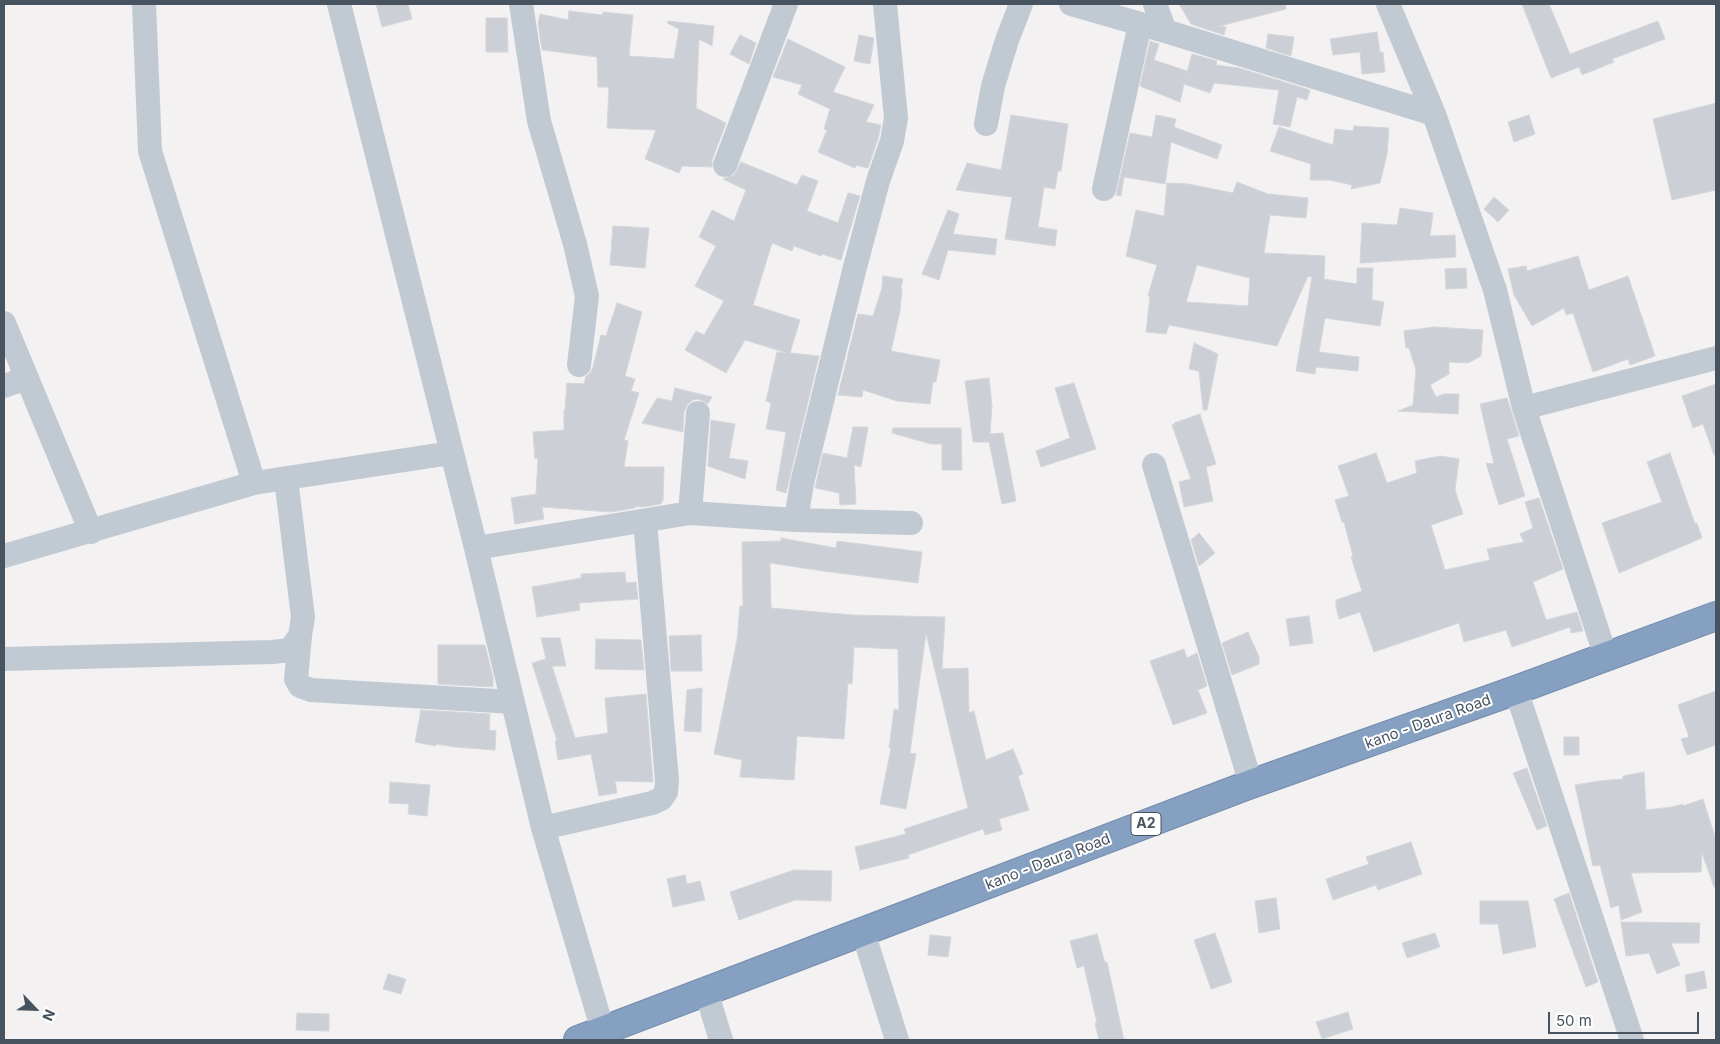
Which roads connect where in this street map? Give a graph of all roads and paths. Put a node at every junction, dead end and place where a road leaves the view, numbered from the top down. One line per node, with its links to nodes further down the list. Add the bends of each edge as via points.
1 (144, 4): 26 (street, via 150,150)
2 (339, 4): 23 (street)
3 (521, 4): 18 (street, via 539,121 588,296)
4 (786, 4): 14 (street)
5 (885, 4): 29 (street, via 896,118 854,271 802,483)
6 (1021, 4): 13 (street, via 993,86)
7 (1071, 4): 10 (street)
8 (1155, 4): 11 (street)
9 (1388, 4): 12 (street)
10 (1140, 24): 11 (street); 15 (street)
11 (1165, 31): 12 (street)
12 (1434, 114): 21 (street, via 1495,290)
13 (986, 124)
14 (725, 165)
15 (1104, 189)
16 (4, 323): 19 (street)
17 (1716, 358): 21 (street)
18 (579, 365)
19 (27, 378): 20 (street); 31 (street)
20 (4, 386)
21 (1524, 408): 36 (street)
22 (698, 412): 27 (street)
23 (451, 453): 25 (street); 32 (street)
24 (1154, 465): 40 (street)
25 (286, 479): 26 (street); 35 (street, via 303,617)
26 (254, 483): 31 (street)
27 (690, 513): 28 (street); 29 (street)
28 (645, 520): 32 (street); 41 (street, via 666,792 652,803)
29 (796, 520): 30 (street)
30 (911, 523)
31 (91, 532): 33 (street)
32 (476, 548): 39 (street)
33 (4, 556)
34 (1716, 616): 36 (highway, kano - Daura Road / A2)
35 (300, 636): 37 (street, via 290,650 272,652); 39 (street, via 296,679 300,686 311,690)
36 (1606, 657): 38 (highway, kano - Daura Road / A2)
37 (4, 659)
38 (1516, 690): 40 (highway, kano - Daura Road / A2); 48 (street)
39 (513, 702): 41 (street)
40 (1251, 784): 42 (highway, kano - Daura Road / A2)
41 (543, 828): 44 (street)
42 (863, 932): 43 (highway, kano - Daura Road / A2); 47 (street)
43 (706, 991): 44 (highway, kano - Daura Road / A2); 46 (street)
44 (603, 1031): 45 (highway, kano - Daura Road / A2)
45 (578, 1040)
46 (721, 1040)
47 (897, 1040)
48 (1632, 1040)

